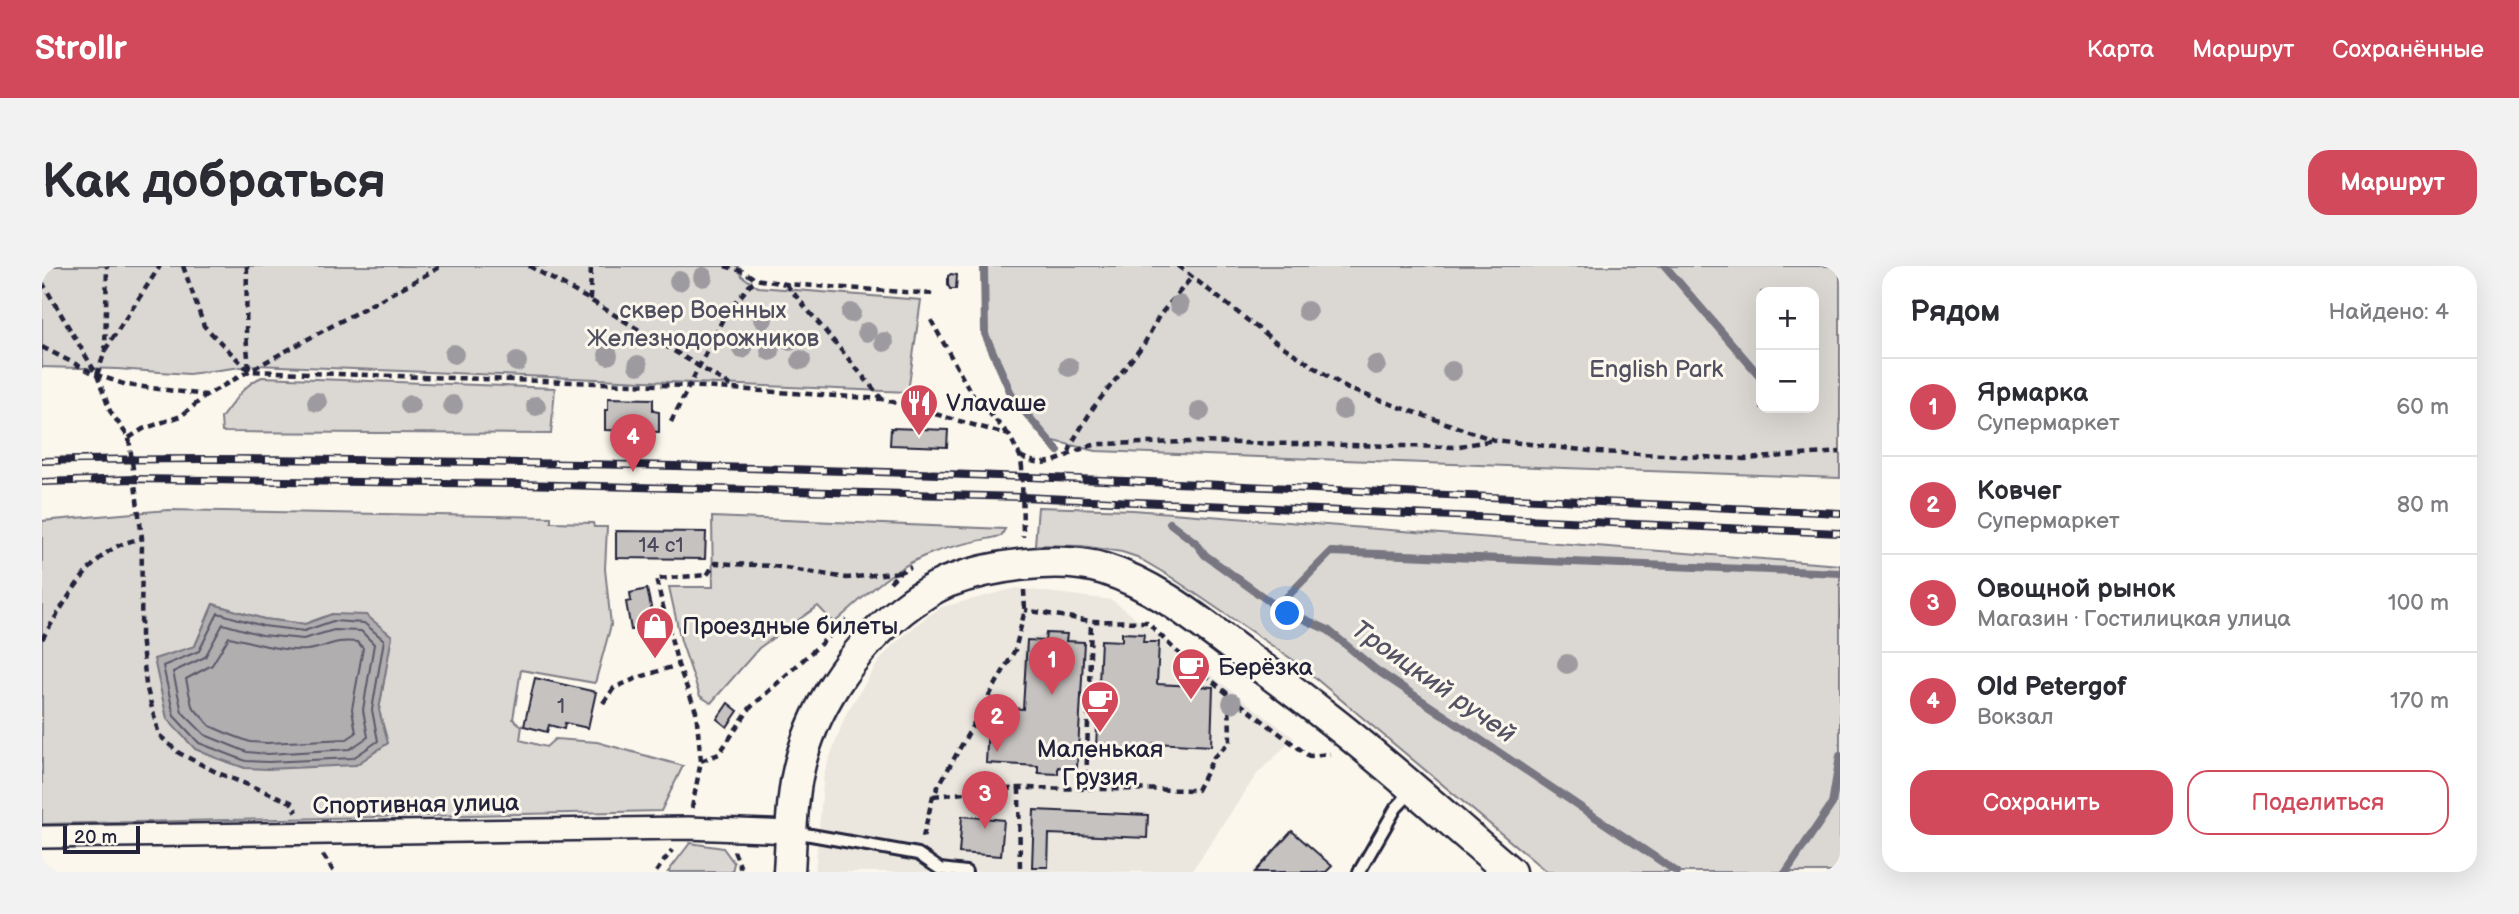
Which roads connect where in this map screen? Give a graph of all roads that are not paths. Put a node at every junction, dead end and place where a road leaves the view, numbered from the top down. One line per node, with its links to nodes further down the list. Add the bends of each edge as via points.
1 (1413, 790): 2 (main road, via 1330,719 1161,596 1102,568 1023,564 969,575 933,589 874,635 842,673 817,715 797,778); 6 (lane, via 1396,808); 7 (main road)
2 (792, 832): 3 (street, Спортивная улица, via 688,828); 4 (main road); 5 (lane, via 918,854 940,869)
3 (42, 837)
4 (789, 872)
5 (967, 872)
6 (1359, 872)
7 (1510, 872)

